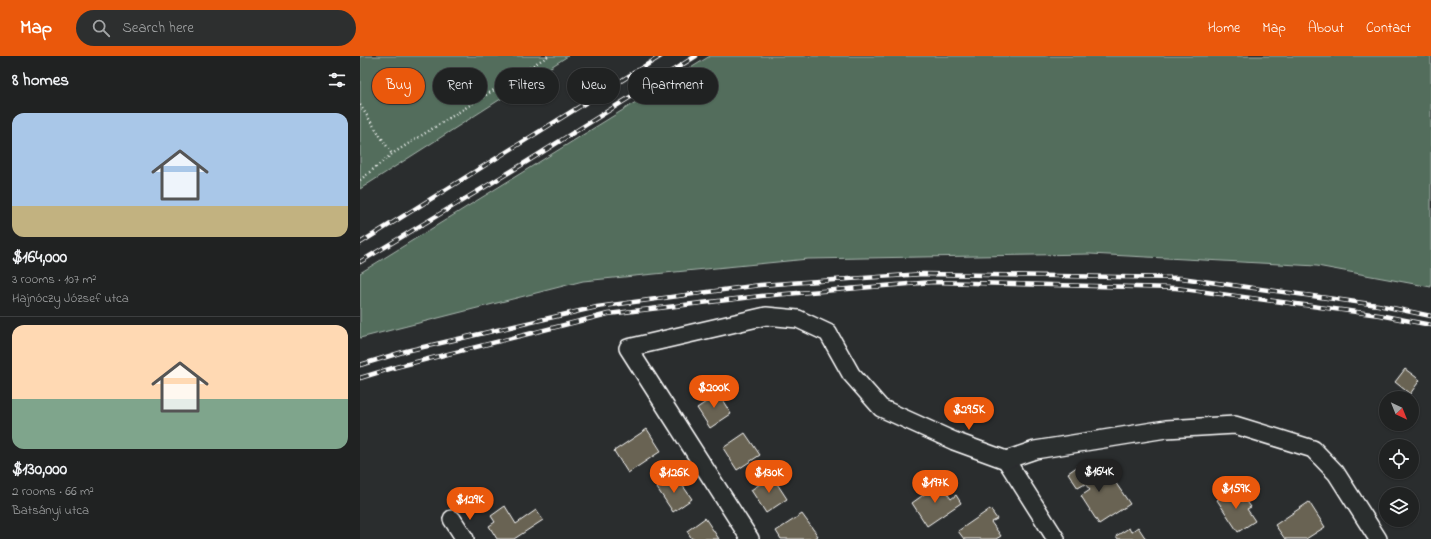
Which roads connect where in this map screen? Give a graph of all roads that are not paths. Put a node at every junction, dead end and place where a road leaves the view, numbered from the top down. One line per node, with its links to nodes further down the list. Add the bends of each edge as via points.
1 (1006, 460): 4 (street, via 954,441 881,408 851,374 828,332 798,319 766,316 628,348); 5 (street); 6 (street, via 1035,450 1166,429 1235,425 1313,449 1336,473)
2 (452, 519): 3 (street)
3 (465, 539)
4 (750, 539)
5 (1056, 539)
6 (1378, 539)

